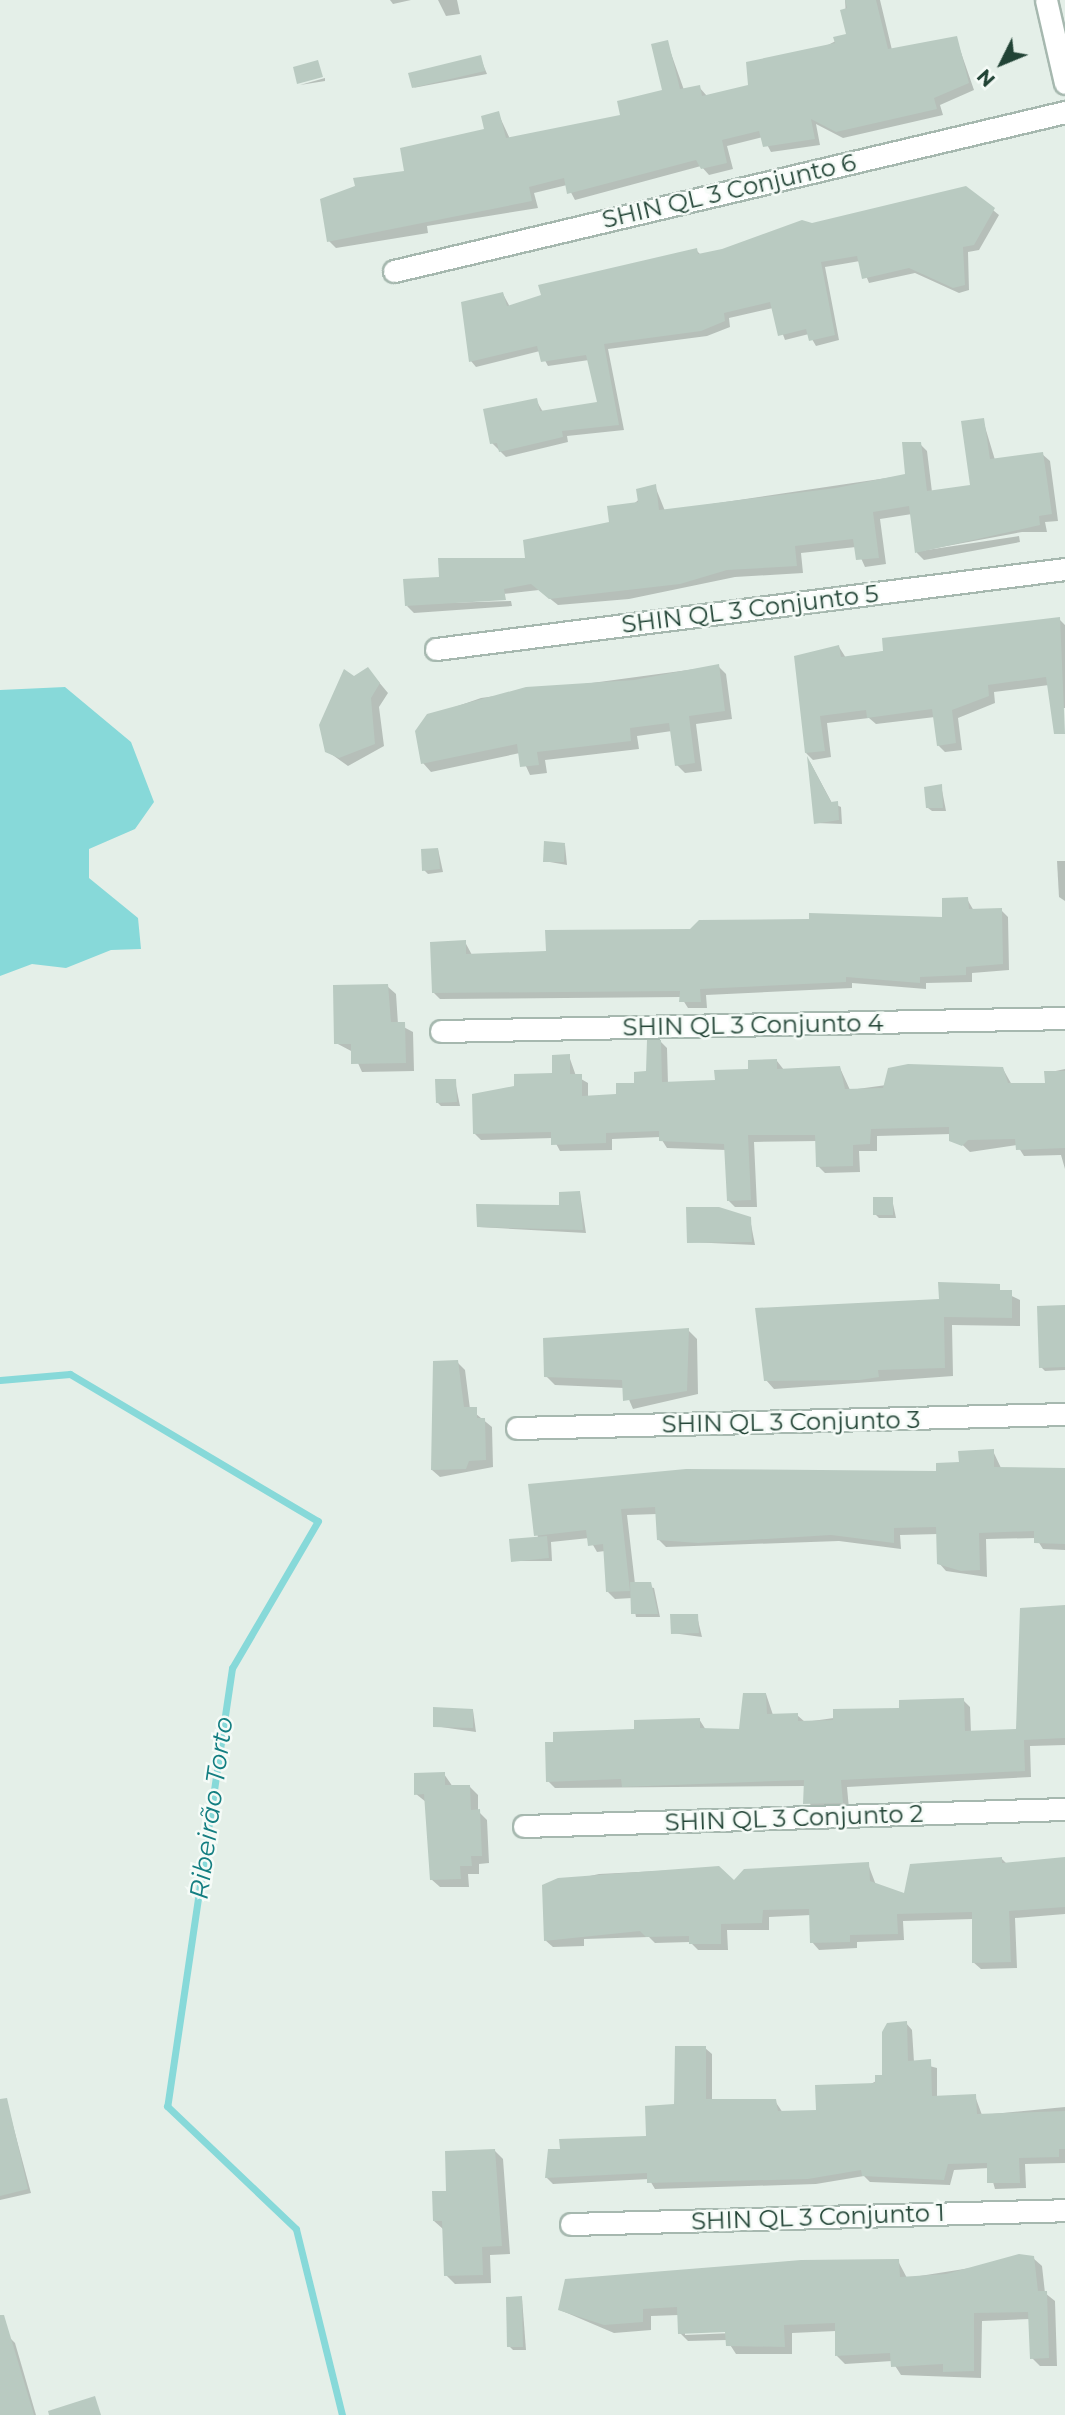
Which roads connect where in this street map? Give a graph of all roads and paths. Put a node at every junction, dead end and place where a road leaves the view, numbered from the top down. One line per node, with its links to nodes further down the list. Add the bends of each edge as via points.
1 (1046, 0): 2 (street)
2 (1065, 83)
3 (1065, 112): 4 (street, SHIN QL 3 Conjunto 6)
4 (394, 271)
5 (1065, 569): 6 (street, SHIN QL 3 Conjunto 5)
6 (436, 649)
7 (1065, 1018): 8 (street, SHIN QL 3 Conjunto 4)
8 (441, 1031)
9 (1065, 1413): 10 (street, SHIN QL 3 Conjunto 3)
10 (517, 1428)
11 (1065, 1809): 12 (street, SHIN QL 3 Conjunto 2)
12 (524, 1826)
13 (1065, 2210): 14 (street, SHIN QL 3 Conjunto 1)
14 (570, 2224)

